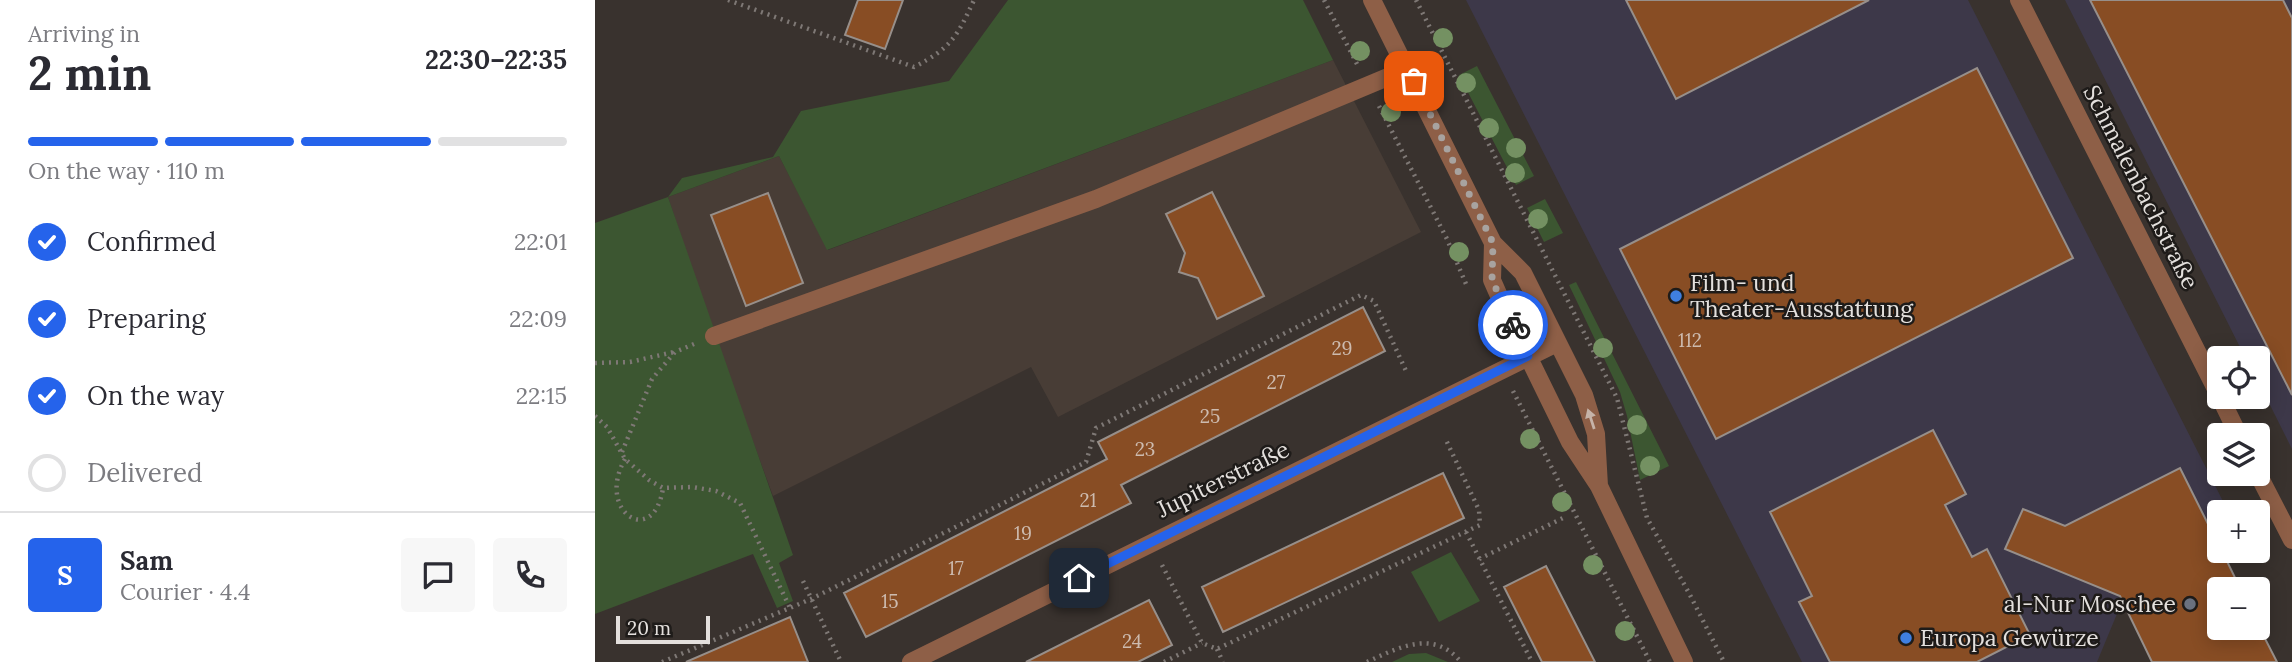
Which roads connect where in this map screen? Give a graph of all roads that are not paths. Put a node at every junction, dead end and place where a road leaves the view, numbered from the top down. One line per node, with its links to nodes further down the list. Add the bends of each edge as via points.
1 (1372, 0): 3 (street)
2 (2019, 0): 8 (street, Schmalenbachstraße)
3 (1407, 69): 4 (street); 5 (street, via 1096,199)
4 (1493, 243): 6 (street, via 1523,273); 7 (street, via 1492,280)
5 (714, 336)
6 (1557, 342): 7 (street, Jupiterstraße); 9 (street, one-way to 6, via 1596,434 1584,395)
7 (1528, 356): 9 (street, via 1570,442); 12 (street, Jupiterstraße)
8 (2207, 372)
9 (1599, 486): 13 (street)
10 (2264, 486): 11 (street)
11 (2292, 540)
12 (911, 662)
13 (1685, 662)

